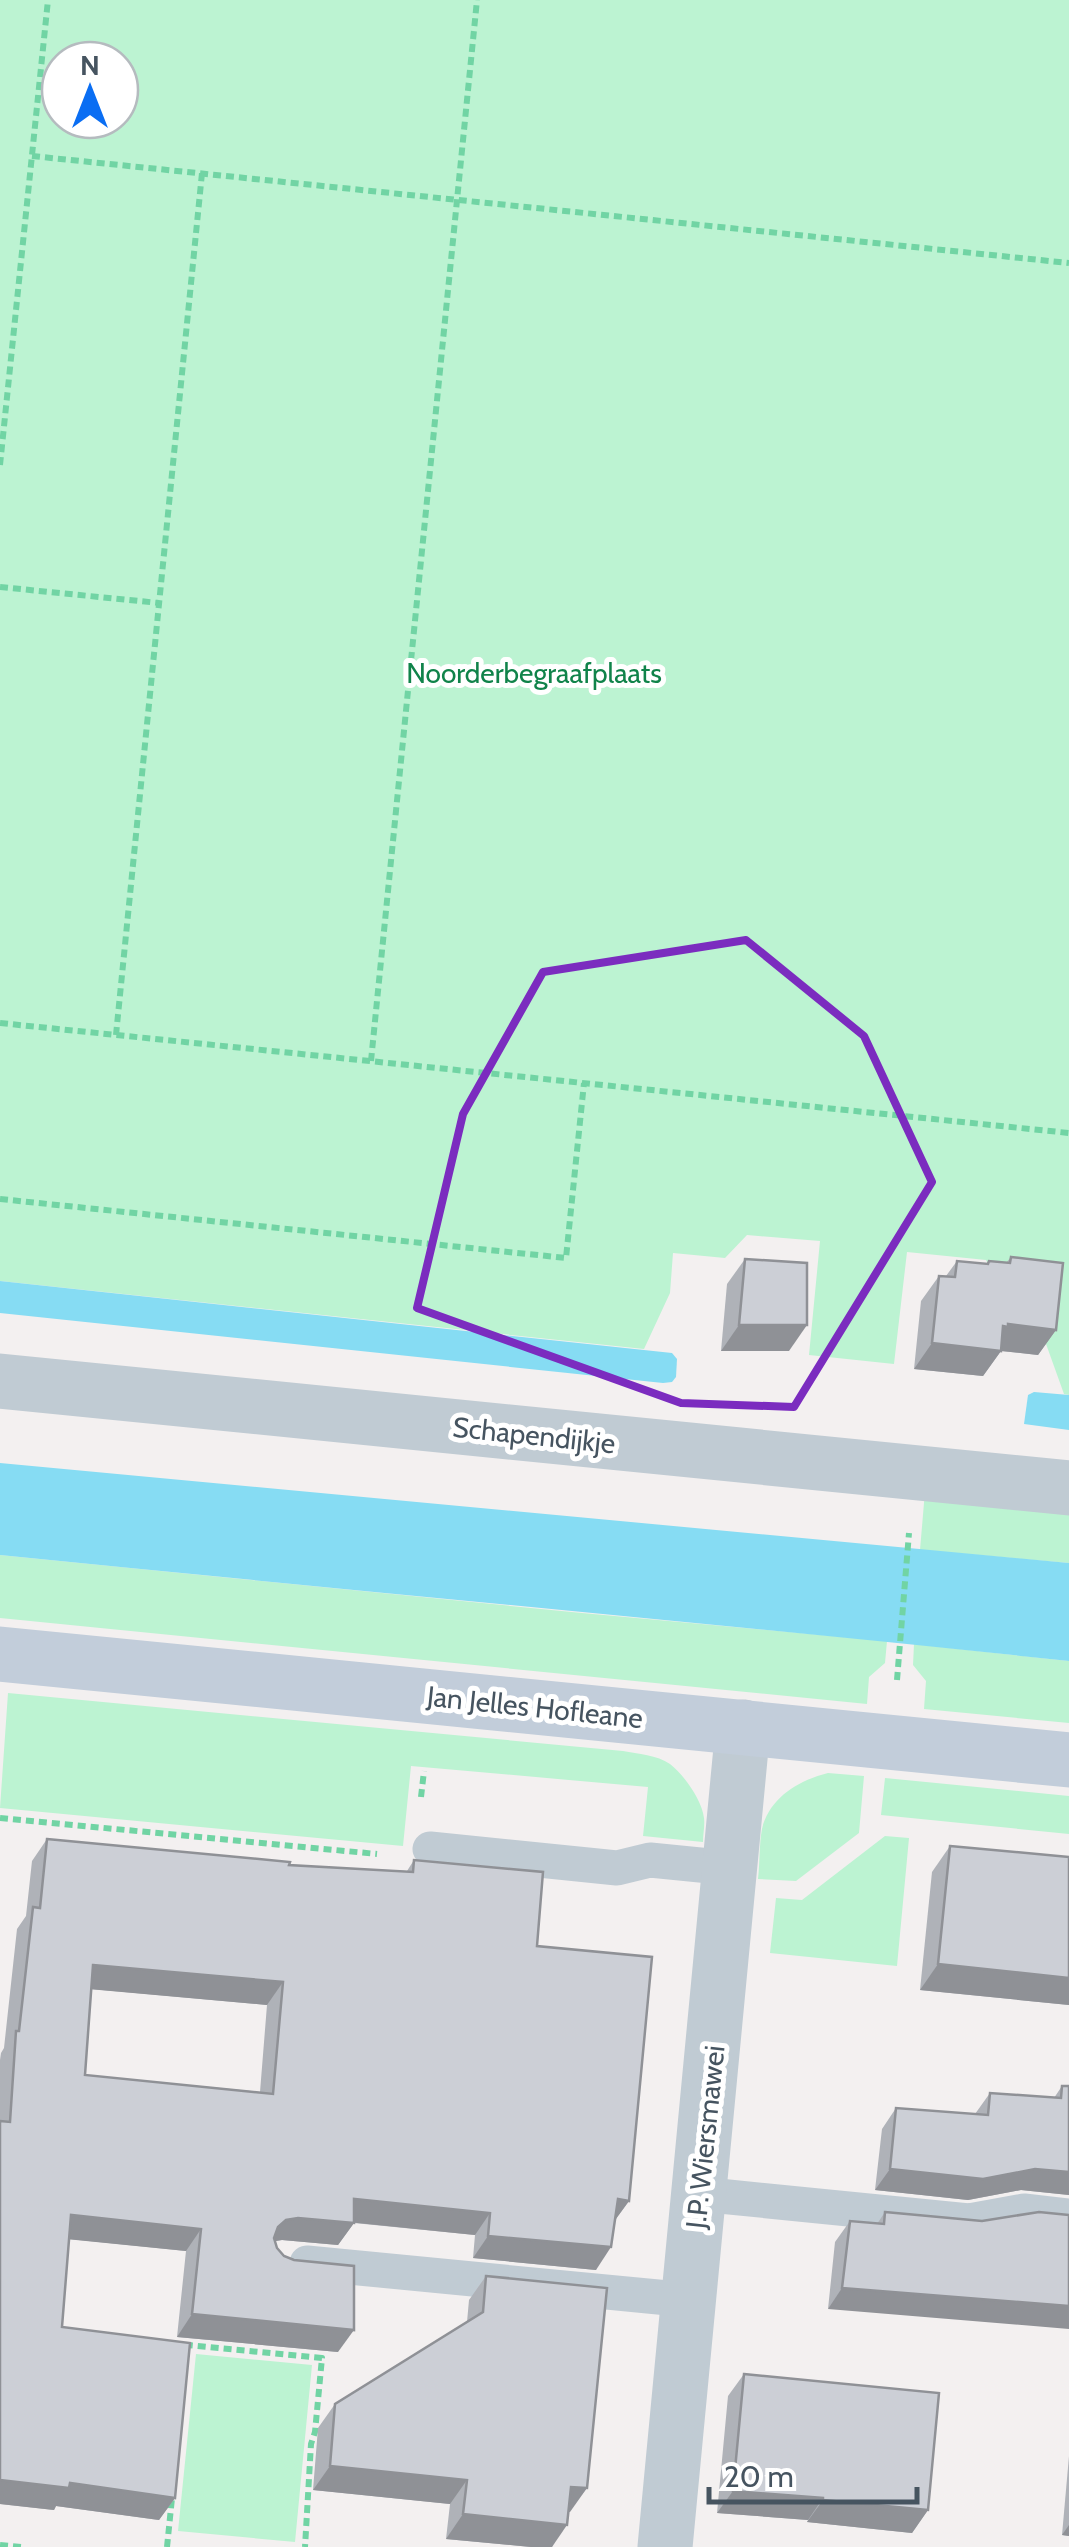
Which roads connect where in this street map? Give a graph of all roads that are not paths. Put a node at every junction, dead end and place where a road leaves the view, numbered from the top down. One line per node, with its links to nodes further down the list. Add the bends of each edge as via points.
1 (0, 1381): 2 (street, Schapendijkje)
2 (1069, 1488)
3 (0, 1654): 4 (street, Jan Jelles Hofleane)
4 (743, 1727): 5 (street, Jan Jelles Hofleane); 7 (street, J.P. Wiersmawei)
5 (1069, 1760)
6 (430, 1849): 7 (lane, via 617,1868 650,1860)
7 (730, 1868): 8 (street, J.P. Wiersmawei)
8 (699, 2194): 9 (lane, via 969,2220 1024,2212); 11 (street, J.P. Wiersmawei)
9 (1069, 2216)
10 (280, 2261): 11 (lane)
11 (689, 2300): 12 (street, J.P. Wiersmawei)
12 (665, 2547)

